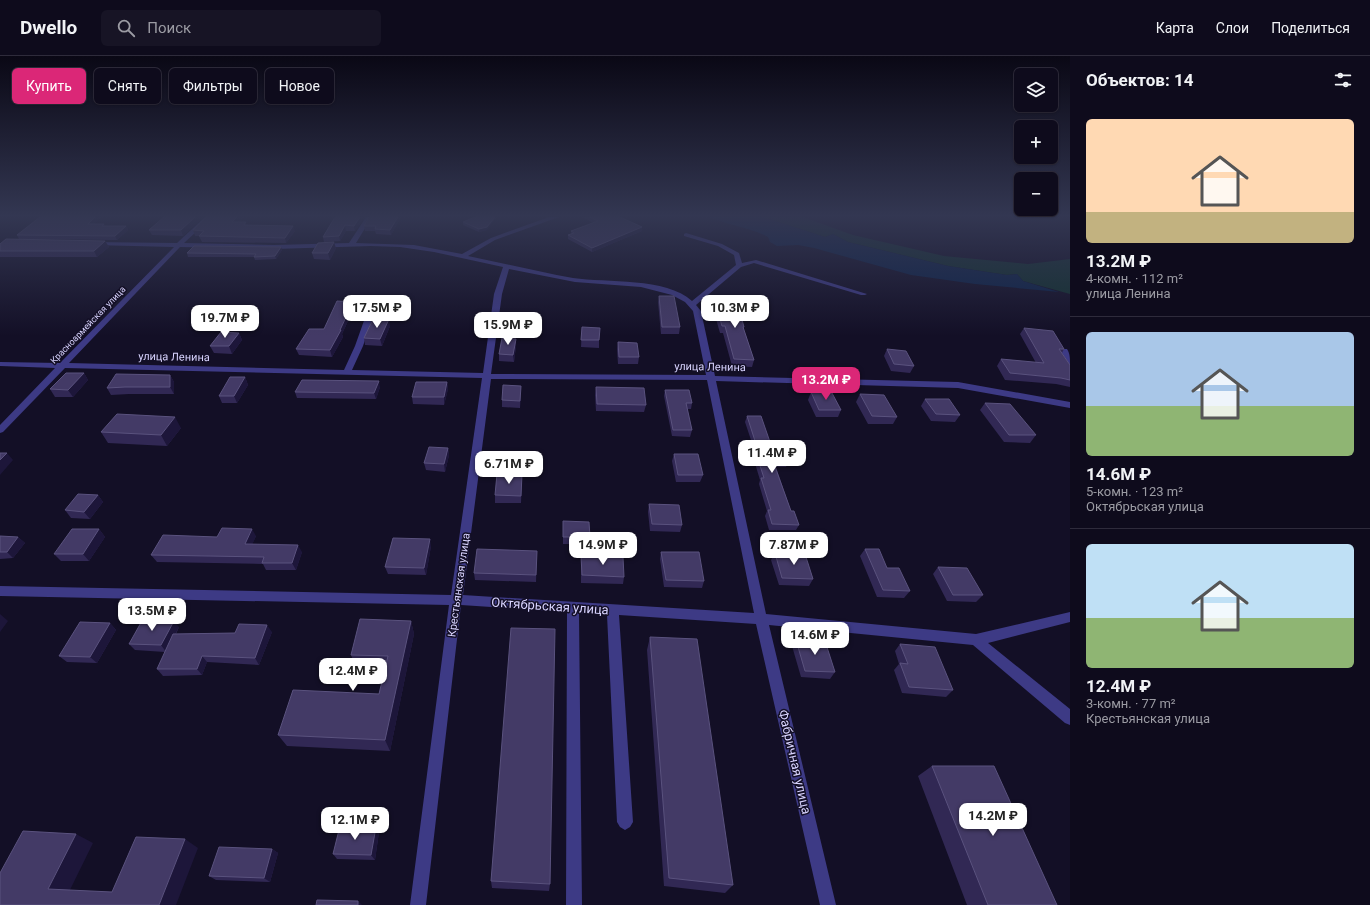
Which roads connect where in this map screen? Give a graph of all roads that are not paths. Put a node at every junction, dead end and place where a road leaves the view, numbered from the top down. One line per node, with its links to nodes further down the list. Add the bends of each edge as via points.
1 (168, 257): 12 (street, Красноармейская улица)
2 (461, 257): 4 (street)
3 (737, 257): 5 (street)
4 (507, 266): 7 (street, via 575,280 651,286); 14 (street, Крестьянская улица, via 498,294)
5 (739, 266): 6 (street, via 754,261); 7 (street, via 704,292)
6 (863, 294)
7 (693, 304): 15 (street, Фабричная улица, via 697,311)
8 (384, 317): 13 (street, via 369,317)
9 (1064, 351): 10 (street)
10 (1070, 362)
11 (0, 364): 12 (street, улица Ленина)
12 (62, 366): 13 (street, улица Ленина); 17 (street, Красноармейская улица)
13 (347, 372): 14 (street, улица Ленина)
14 (488, 376): 15 (street, улица Ленина); 19 (street, Крестьянская улица)
15 (712, 378): 16 (street, улица Ленина, via 958,385); 23 (street, Фабричная улица)
16 (1070, 405)
17 (0, 430)
18 (0, 591): 19 (street, Октябрьская улица)
19 (456, 600): 20 (street, Октябрьская улица); 27 (street, Крестьянская улица)
20 (573, 607): 21 (street, Октябрьская улица); 28 (street)
21 (613, 610): 23 (street, Октябрьская улица); 26 (street)
22 (1070, 617): 24 (street)
23 (762, 619): 24 (street, Октябрьская улица); 29 (street, Фабричная улица)
24 (976, 640): 25 (street)
25 (1070, 718)
26 (625, 822)
27 (418, 905)
28 (574, 905)
29 (828, 905)

